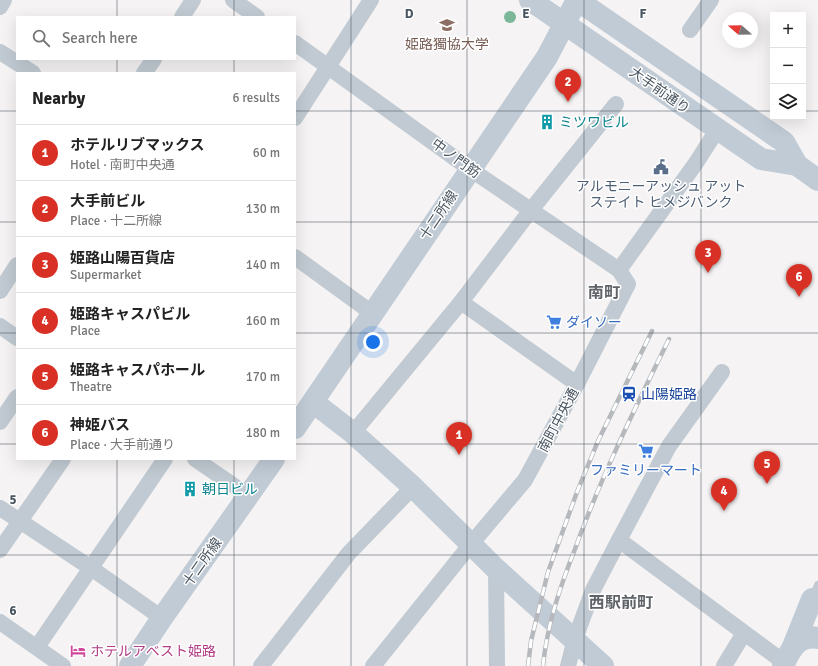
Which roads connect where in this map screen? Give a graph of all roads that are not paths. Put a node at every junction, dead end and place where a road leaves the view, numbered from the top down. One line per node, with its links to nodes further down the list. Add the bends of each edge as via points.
1 (4, 0): 8 (street)
2 (193, 0): 9 (street)
3 (233, 0): 10 (street)
4 (371, 0): 16 (street)
5 (530, 0): 11 (street, 大手前通り)
6 (577, 0): 11 (street, 十二所線); 22 (street, 大手前通り, via 784,142)
7 (711, 0): 12 (street)
8 (0, 7)
9 (183, 16)
10 (256, 16)
11 (565, 24): 21 (street, 大手前通り); 23 (street, 十二所線, via 547,56)
12 (690, 30)
13 (296, 44): 16 (street, 中ノ門筋)
14 (0, 52): 17 (street)
15 (153, 60): 18 (street)
16 (329, 66): 20 (street); 23 (street, 中ノ門筋)
17 (31, 72)
18 (145, 72)
19 (616, 104): 25 (street)
20 (296, 116)
21 (717, 130): 22 (street, 大手前通り, via 761,159); 28 (street)
22 (797, 165): 24 (street, 大手前通り)
23 (470, 168): 25 (street, 中ノ門筋); 31 (street, 十二所線)
24 (818, 180)
25 (531, 210): 28 (street, 中ノ門筋); 30 (street)
26 (296, 257): 31 (street)
27 (16, 267): 29 (street)
28 (619, 270): 35 (street, 南町中央通, via 628,284)
29 (0, 291)
30 (461, 302): 35 (street); 40 (street)
31 (372, 313): 37 (street, 十二所線)
32 (0, 326): 33 (street)
33 (16, 337)
34 (722, 372): 49 (street, via 669,446)
35 (577, 384): 50 (street, 南町中央通, via 525,480)
36 (16, 398): 38 (street)
37 (313, 402): 39 (street, 十二所線); 40 (street)
38 (0, 422)
39 (296, 427)
40 (353, 433): 45 (street)
41 (62, 460): 48 (street)
42 (164, 460): 52 (street)
43 (196, 460): 46 (street)
44 (273, 460): 46 (street, 十二所線)
45 (413, 487): 50 (street); 64 (street, via 349,553)
46 (249, 496): 55 (street, 十二所線)
47 (0, 508): 48 (street)
48 (19, 521): 51 (street); 52 (street)
49 (619, 540): 57 (street); 59 (street, via 593,590)
50 (471, 544): 53 (street); 65 (street, 南町中央通)
51 (0, 550)
52 (91, 568): 55 (street); 60 (street)
53 (496, 569): 59 (street); 66 (street)
54 (816, 594): 61 (street)
55 (162, 618): 63 (street, 十二所線)
56 (0, 622): 60 (street)
57 (744, 633): 61 (street); 69 (street)
58 (818, 638): 61 (street, via 804,638 796,643)
59 (575, 639): 67 (street); 68 (street)
60 (37, 647): 62 (street)
61 (786, 659)
62 (63, 666)
63 (130, 666)
64 (261, 666)
65 (373, 666)
66 (497, 666)
67 (568, 666)
68 (603, 666)
69 (724, 666)

